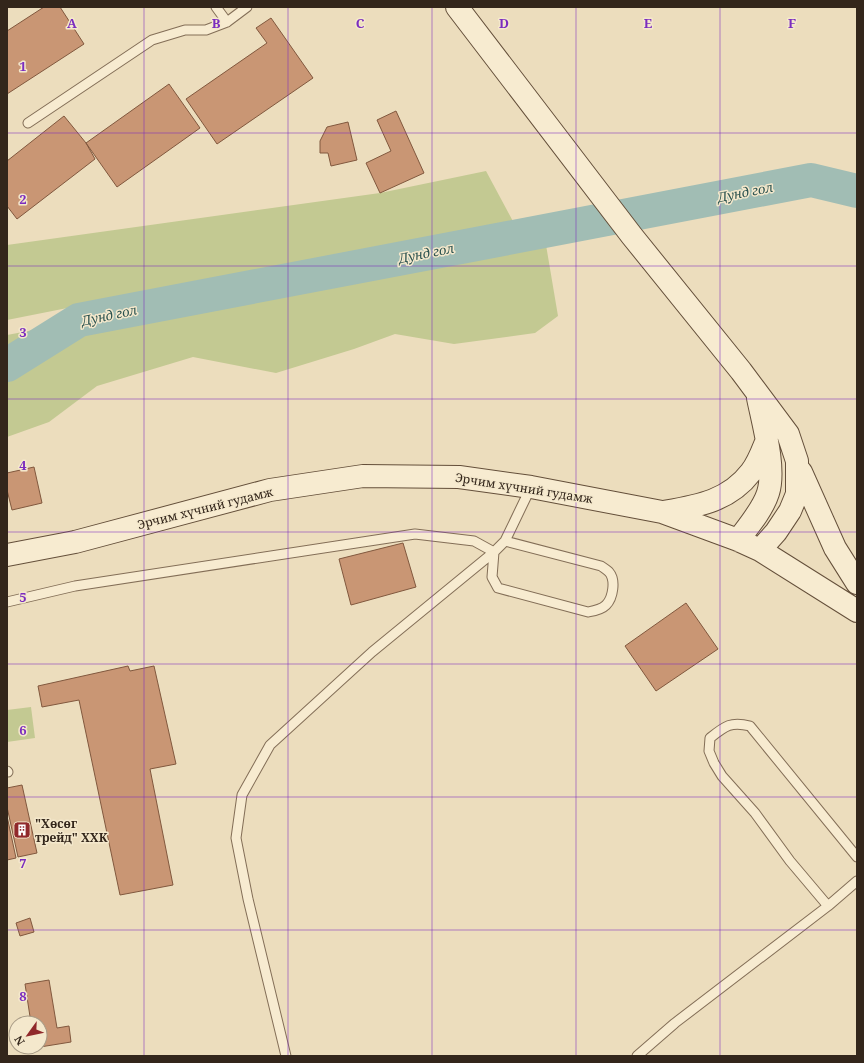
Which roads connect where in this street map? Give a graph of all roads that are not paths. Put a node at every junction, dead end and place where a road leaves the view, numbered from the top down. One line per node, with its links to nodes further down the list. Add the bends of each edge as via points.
1 (216, 7): 4 (lane)
2 (247, 7): 4 (lane)
3 (457, 7): 6 (street)
4 (227, 22): 5 (lane, via 206,30 185,30 152,40)
5 (28, 123)
6 (756, 393): 7 (street); 8 (street, via 788,434)
7 (766, 442): 10 (street, via 752,471 736,489 715,500); 11 (street, via 771,472 768,493 754,520)
8 (797, 461): 13 (street, via 797,494 790,511); 16 (street, via 835,548)
9 (531, 487): 10 (street, Эрчим хүчний гудамж); 12 (lane); 15 (street, Эрчим хүчний гудамж, via 459,477 363,476 270,490 75,542)
10 (662, 512): 11 (street, Эрчим хүчний гудамж)
11 (738, 540): 13 (street, Эрчим хүчний гудамж)
12 (505, 541): 14 (lane); 14 (lane, via 601,566 609,572 614,582 606,605 597,611 588,612 498,588 492,577)
13 (760, 550): 18 (street, Эрчим хүчний гудамж)
14 (494, 552): 17 (lane, via 474,541 415,534 75,586); 22 (lane, via 372,652 270,745 242,795 236,838)
15 (7, 555)
16 (857, 583)
17 (7, 602)
18 (857, 611)
19 (857, 857): 21 (lane, via 750,726 738,723 722,728 710,738 708,750 722,776 755,813 790,861)
20 (857, 881): 21 (lane)
21 (828, 906): 23 (lane, via 675,1023)
22 (286, 1056)
23 (637, 1056)

